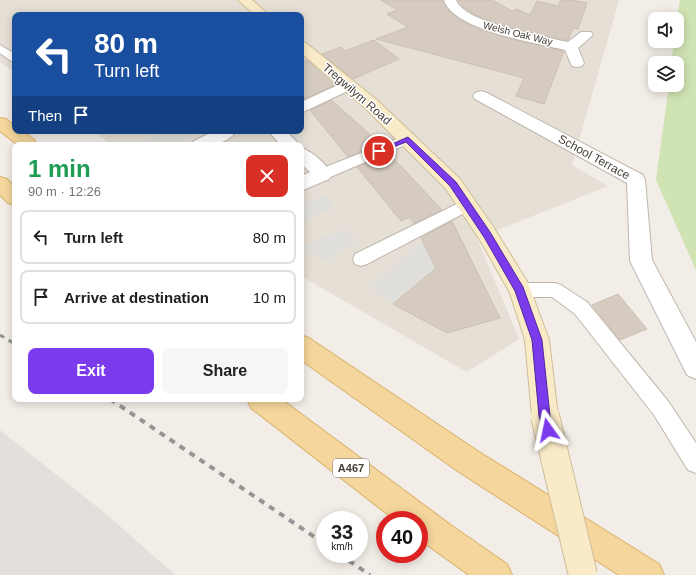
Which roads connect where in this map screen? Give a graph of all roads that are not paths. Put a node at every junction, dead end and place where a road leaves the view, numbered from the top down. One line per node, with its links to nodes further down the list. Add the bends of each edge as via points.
1 (244, 0): 3 (street)
2 (450, 0): 5 (street, Welsh Oak Way, via 456,10 484,26)
3 (259, 12)
4 (586, 35): 5 (street)
5 (571, 47): 9 (street)
6 (0, 48): 8 (lane)
7 (304, 48): 10 (street, Tregwilym Road)
8 (12, 57)
9 (577, 63)
10 (349, 86): 12 (street); 18 (street, Tregwilym Road)
11 (481, 96): 31 (street, School Terrace, via 636,180 641,261)
12 (304, 107)
13 (0, 123): 14 (main road)
14 (12, 132)
15 (14, 134): 19 (main road)
16 (222, 134): 20 (street)
17 (279, 134): 21 (street)
18 (408, 139): 23 (lane); 27 (street, Tregwilym Road, via 453,184)
19 (25, 142)
20 (206, 142)
21 (289, 142)
22 (304, 157): 23 (street)
23 (323, 174): 24 (street)
24 (304, 183)
25 (0, 184): 26 (main road)
26 (12, 195)
27 (467, 205): 28 (lane); 29 (street, Tregwilym Road)
28 (361, 259)
29 (520, 290): 33 (lane, via 555,290 581,308 661,408); 35 (street, Tregwilym Road, bridge, via 537,340 544,416)
30 (304, 348): 36 (main road, via 469,462)
31 (696, 367)
32 (264, 402): 34 (main road, A467, via 441,537)
33 (696, 462)
34 (496, 575)
35 (583, 575)
36 (648, 575)

